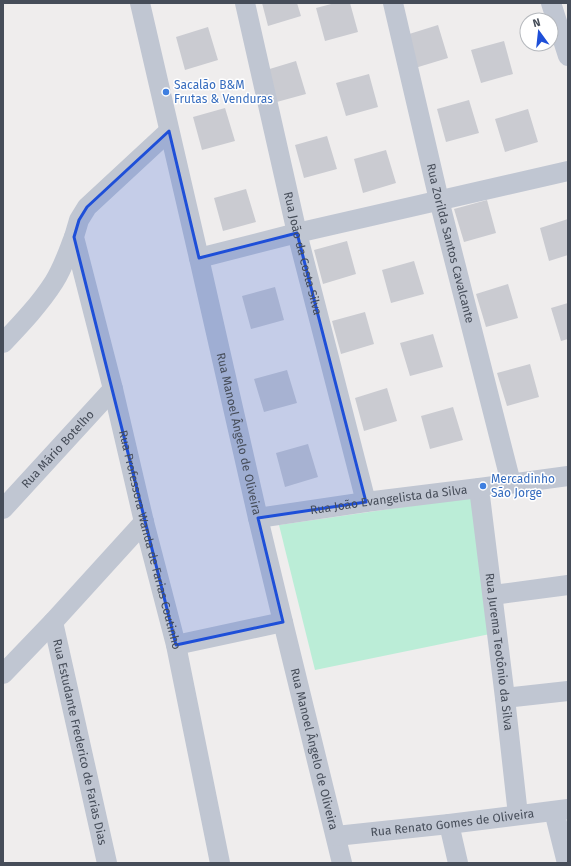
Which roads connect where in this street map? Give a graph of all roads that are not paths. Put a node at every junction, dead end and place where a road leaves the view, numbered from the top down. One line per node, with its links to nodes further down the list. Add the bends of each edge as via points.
1 (140, 3): 6 (street, Rua Manoel Ângelo de Oliveira)
2 (245, 3): 10 (street, Rua João da Costa Silva)
3 (393, 3): 8 (street, Rua Zorilda Santos Cavalcante)
4 (551, 3): 5 (street)
5 (568, 56)
6 (169, 131): 9 (street, via 87,207); 11 (street, Rua Manoel Ângelo de Oliveira)
7 (568, 171): 8 (street)
8 (439, 200): 10 (street); 15 (street, Rua Zorilda Santos Cavalcante)
9 (77, 228): 12 (street, via 54,282); 13 (street, Rua Professora Wanda de Farias Coutinho)
10 (297, 233): 11 (street); 17 (street, Rua João da Costa Silva)
11 (199, 258): 19 (street, Rua Manoel Ângelo de Oliveira)
12 (3, 343)
13 (113, 389): 18 (street, Rua Mário Botelho); 20 (street, Rua Professora Wanda de Farias Coutinho)
14 (568, 476): 15 (street, Rua João Evangelista da Silva)
15 (511, 483): 16 (street, Rua João Evangelista da Silva)
16 (479, 488): 17 (street, Rua João Evangelista da Silva); 22 (street, Rua Jurema Teotônio da Silva)
17 (366, 502): 19 (street, Rua João Evangelista da Silva)
18 (3, 509)
19 (258, 518): 24 (street, Rua Manoel Ângelo de Oliveira)
20 (144, 522): 23 (street); 25 (street, Rua Professora Wanda de Farias Coutinho)
21 (568, 585): 22 (street)
22 (493, 595): 28 (street, Rua Jurema Teotônio da Silva)
23 (53, 622): 26 (street); 33 (street, Rua Estudante Frederico de Farias Dias)
24 (282, 622): 25 (street); 32 (street, Rua Manoel Ângelo de Oliveira)
25 (176, 645): 34 (street, Rua Professora Wanda de Farias Coutinho)
26 (3, 674)
27 (568, 691): 28 (street)
28 (505, 698): 30 (street, Rua Jurema Teotônio da Silva)
29 (561, 810): 30 (street, Rua Renato Gomes de Oliveira); 37 (street)
30 (518, 815): 31 (street, Rua Renato Gomes de Oliveira)
31 (449, 824): 32 (street, Rua Renato Gomes de Oliveira); 36 (street)
32 (336, 836): 35 (street, Rua Manoel Ângelo de Oliveira)
33 (107, 863)
34 (220, 863)
35 (342, 863)
36 (458, 863)
37 (567, 863)

